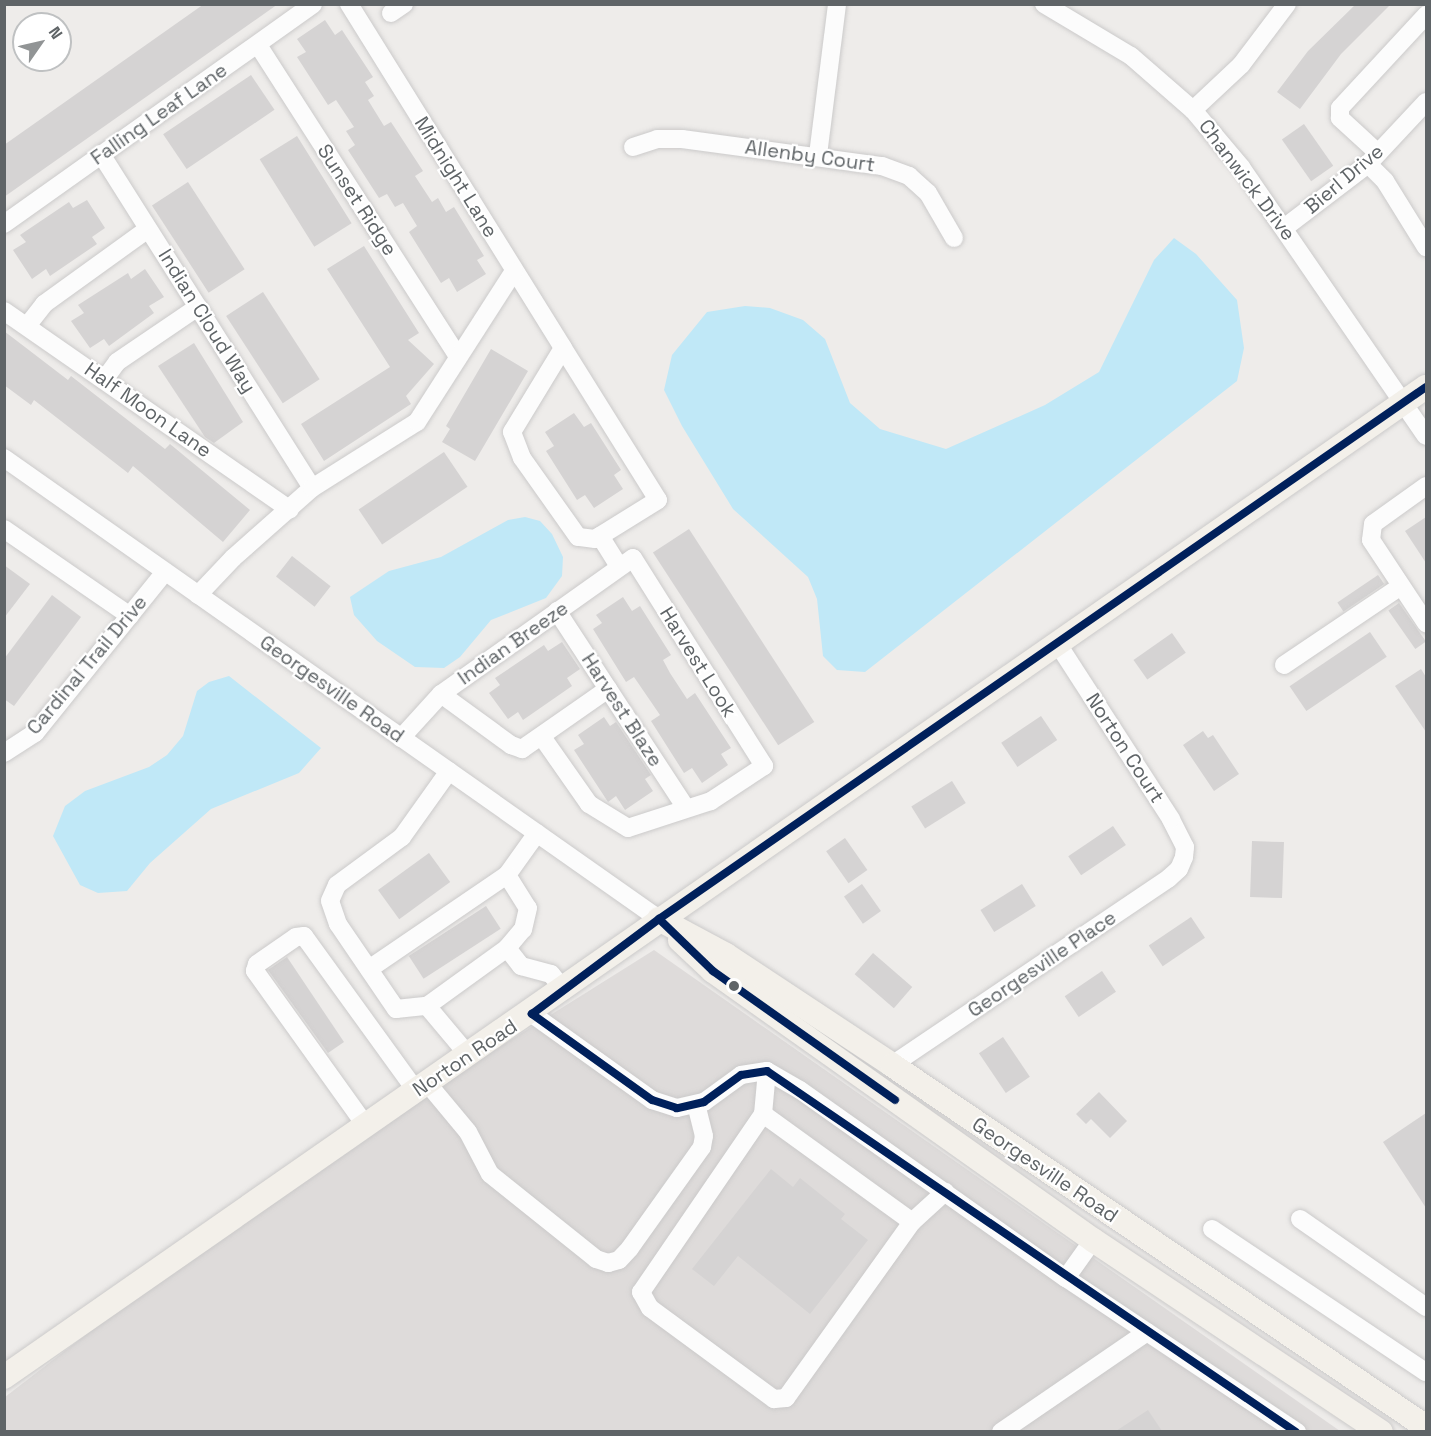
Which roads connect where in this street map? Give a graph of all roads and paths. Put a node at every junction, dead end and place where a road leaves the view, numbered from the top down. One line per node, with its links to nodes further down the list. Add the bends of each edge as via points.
1 (313, 4): 7 (street, Falling Leaf Lane)
2 (349, 4): 19 (street, Midnight Lane)
3 (837, 4): 12 (street)
4 (1044, 4): 9 (street, Chanwick Drive, via 1131,56)
5 (1287, 4): 9 (street, via 1241,65)
6 (1426, 15): 13 (street, via 1340,108 1340,118)
7 (258, 45): 11 (street, Falling Leaf Lane); 24 (street, Sunset Ridge)
8 (1426, 102): 13 (street, Bierl Drive)
9 (1193, 110): 15 (street, Chanwick Drive, via 1241,167)
10 (633, 147): 12 (street, Allenby Court, via 657,139 682,138)
11 (101, 154): 14 (street, Falling Leaf Lane); 16 (street, Indian Cloud Way)
12 (818, 155): 17 (street, Allenby Court, via 854,159 909,176 928,193)
13 (1373, 159): 15 (street, Bierl Drive); 18 (street)
14 (4, 225)
15 (1284, 228): 27 (street, Chanwick Drive)
16 (148, 229): 20 (street, Indian Cloud Way); 22 (street, via 44,304)
17 (954, 238)
18 (1426, 247)
19 (514, 271): 23 (street, Midnight Lane); 24 (street)
20 (198, 307): 25 (street, via 117,362); 31 (street, Indian Cloud Way)
21 (4, 311): 22 (street, Half Moon Lane)
22 (27, 326): 25 (street, Half Moon Lane)
23 (563, 348): 34 (street, via 512,432 522,458 578,537 586,540); 34 (street, Midnight Lane, via 658,500)
24 (457, 355): 31 (street, via 417,422)
25 (104, 380): 32 (street, Half Moon Lane)
26 (1426, 387): 27 (main road, Norton Road)
27 (1404, 403): 28 (street, Chanwick Drive); 42 (main road, Norton Road)
28 (1426, 436)
29 (4, 458): 36 (street, Georgesville Road)
30 (1426, 486): 37 (street, via 1373,524 1371,540)
31 (312, 489): 32 (street)
32 (290, 510): 38 (street, via 233,558)
33 (4, 529): 40 (street)
34 (600, 536): 35 (street)
35 (626, 562): 39 (street, Indian Breeze); 50 (street, Harvest Look, via 764,766 711,801)
36 (165, 572): 38 (street, Georgesville Road); 40 (street, Cardinal Trail Drive)
37 (1401, 586): 41 (street); 43 (street)
38 (198, 595): 47 (street, Georgesville Road)
39 (557, 611): 44 (street, Harvest Blaze); 45 (street, Indian Breeze)
40 (130, 616): 48 (street, Cardinal Trail Drive, via 35,733)
41 (1426, 623)
42 (1056, 644): 52 (street, Norton Court, via 1171,819 1185,847); 54 (main road, Norton Road)
43 (1284, 665)
44 (608, 689): 46 (street); 50 (street, Harvest Blaze)
45 (441, 694): 46 (street, via 511,745 522,749); 47 (street, Indian Breeze)
46 (542, 737): 50 (street, via 589,804 610,820 628,828)
47 (401, 738): 49 (street, Georgesville Road)
48 (4, 753)
49 (449, 771): 51 (street, Georgesville Road); 56 (street, via 402,837 337,885 330,901 338,924)
50 (686, 808)
51 (537, 833): 53 (street); 54 (street, Georgesville Road)
52 (1185, 856): 61 (street, Georgesville Place, via 1169,878)
53 (507, 875): 55 (street, via 528,908 523,929); 56 (street)
54 (659, 919): 57 (main road, Norton Road); 61 (main road, Georgesville Road, via 726,955); 71 (main road, Georgesville Road, via 713,971)
55 (507, 948): 57 (street, via 521,966 551,974); 58 (street)
56 (369, 969): 58 (street, via 396,1009)
57 (564, 990): 59 (main road, Norton Road)
58 (428, 1006): 60 (street)
59 (532, 1014): 60 (main road, Norton Road); 64 (street, via 652,1100 678,1108)
60 (469, 1056): 63 (main road, Norton Road)
61 (892, 1065): 77 (main road, Georgesville Road)
62 (767, 1071): 64 (street, via 741,1075); 65 (street); 67 (street)
63 (422, 1087): 64 (street, via 468,1132 490,1174 596,1259 608,1263 619,1260 630,1248 702,1147 704,1136); 66 (main road, Norton Road); 66 (street, via 304,936 296,937 257,964 255,971)
64 (696, 1104)
65 (763, 1114): 69 (street); 69 (street, via 641,1292 650,1308 774,1399 786,1398)
66 (366, 1126): 76 (main road, Norton Road)
67 (945, 1192): 69 (street); 72 (street)
68 (1300, 1219): 73 (street)
69 (912, 1222)
70 (1212, 1229): 75 (street)
71 (1093, 1240): 72 (street); 80 (main road, Georgesville Road)
72 (1066, 1278): 74 (street)
73 (1426, 1307)
74 (1147, 1332): 78 (street); 79 (street)
75 (1426, 1372)
76 (4, 1377)
77 (1426, 1427)
78 (1001, 1431)
79 (1297, 1431)
80 (1381, 1431)

